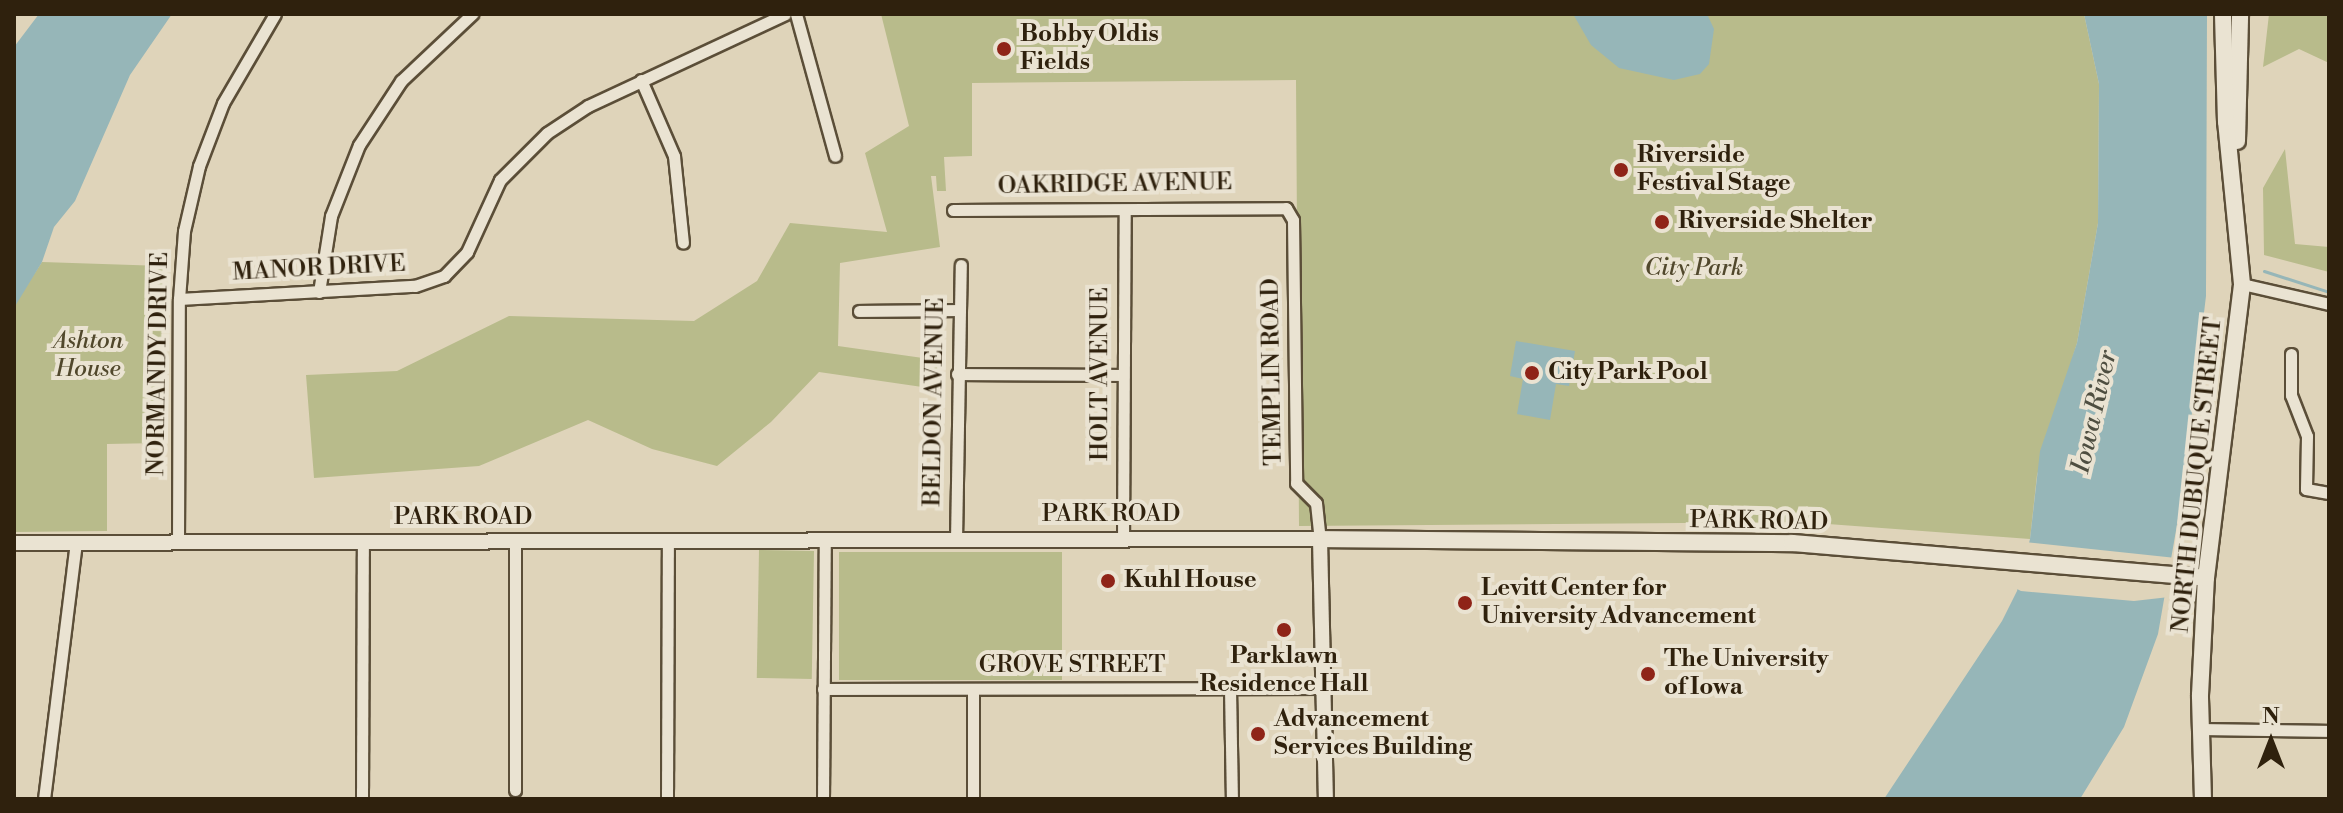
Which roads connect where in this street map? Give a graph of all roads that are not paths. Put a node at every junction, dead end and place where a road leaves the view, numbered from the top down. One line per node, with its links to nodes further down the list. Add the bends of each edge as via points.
1 (275, 14): 17 (street, NORMANDY DRIVE, via 238,72 203,155 184,231)
2 (472, 14): 16 (street, via 401,81 359,145 331,216)
3 (785, 14): 7 (street, MANOR DRIVE)
4 (796, 14): 8 (street)
5 (2223, 14): 9 (main road, NORTH DUBUQUE STREET, via 2226,122)
6 (2240, 14): 9 (main road, NORTH DUBUQUE STREET)
7 (641, 80): 13 (street, via 674,156); 16 (street, MANOR DRIVE, via 571,116 524,152 491,194 462,260 444,276 415,286)
8 (835, 156)
9 (2237, 203): 15 (main road, NORTH DUBUQUE STREET)
10 (1278, 204): 12 (street, OAKRIDGE AVENUE); 26 (street, TEMPLIN ROAD, via 1293,220 1296,483 1316,503)
11 (953, 210): 12 (street, OAKRIDGE AVENUE)
12 (1125, 210): 23 (street, HOLT AVENUE)
13 (683, 243)
14 (961, 265): 19 (street, BELDON AVENUE)
15 (2242, 284): 18 (street); 35 (main road, NORTH DUBUQUE STREET)
16 (319, 292): 17 (street, MANOR DRIVE)
17 (179, 299): 33 (street, NORMANDY DRIVE)
18 (2329, 304)
19 (958, 310): 20 (street); 22 (street, BELDON AVENUE)
20 (859, 311)
21 (2291, 354): 24 (street, via 2291,395 2307,436 2306,489)
22 (957, 374): 23 (street); 27 (street, BELDON AVENUE)
23 (1123, 375): 25 (street, HOLT AVENUE)
24 (2329, 493)
25 (1123, 539): 26 (street, PARK ROAD); 27 (street, PARK ROAD)
26 (1320, 539): 35 (main road, PARK ROAD, via 1792,543); 37 (street)
27 (956, 540): 30 (street, PARK ROAD)
28 (515, 542): 29 (street, PARK ROAD); 34 (street, PARK ROAD); 42 (street)
29 (668, 542): 30 (street, PARK ROAD); 45 (street)
30 (825, 542): 38 (street)
31 (14, 543): 32 (street, PARK ROAD)
32 (76, 543): 33 (street, PARK ROAD); 43 (street)
33 (178, 543): 34 (street, PARK ROAD)
34 (363, 543): 44 (street)
35 (2206, 578): 40 (main road, NORTH DUBUQUE STREET, via 2200,695)
36 (1230, 688): 37 (street, GROVE STREET); 39 (street, GROVE STREET); 48 (street)
37 (1320, 688): 49 (street)
38 (823, 689): 39 (street, GROVE STREET); 46 (street)
39 (973, 689): 47 (street)
40 (2205, 729): 41 (street); 50 (main road, NORTH DUBUQUE STREET)
41 (2329, 731)
42 (515, 790)
43 (44, 799)
44 (362, 799)
45 (667, 799)
46 (823, 799)
47 (973, 799)
48 (1232, 799)
49 (1326, 799)
50 (2203, 799)

